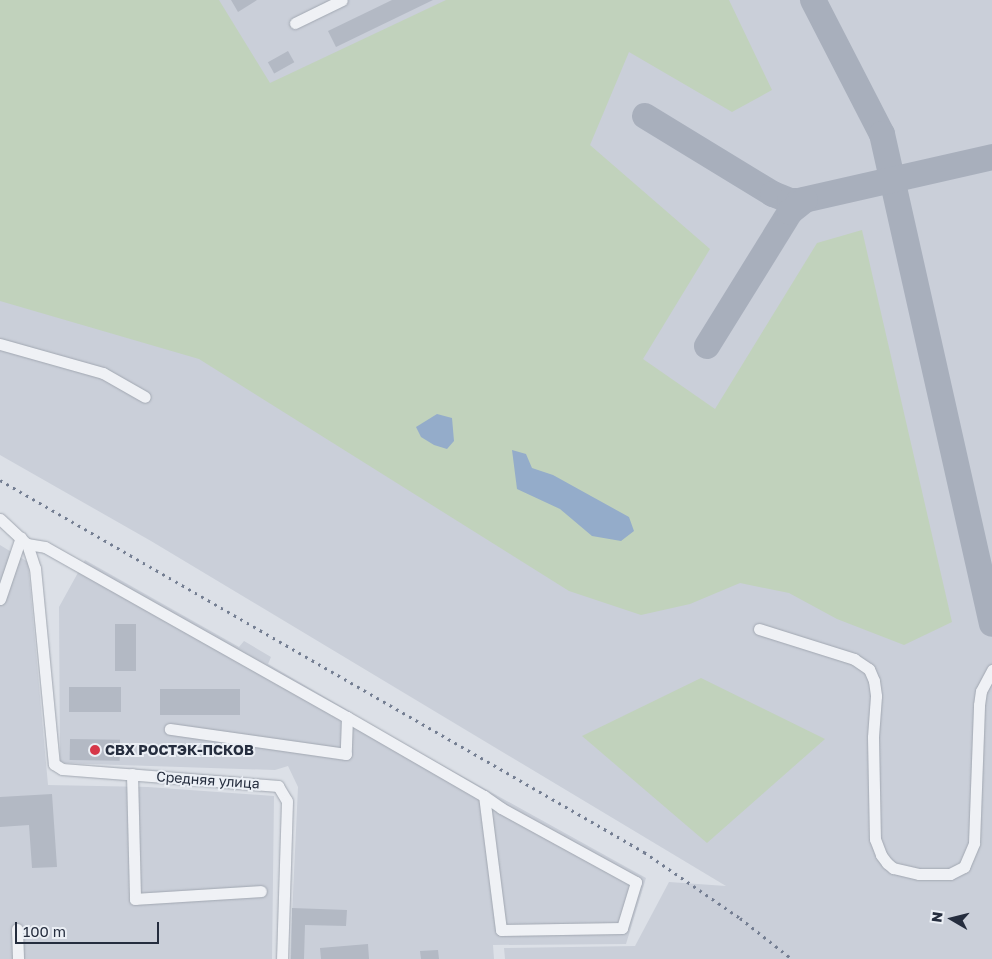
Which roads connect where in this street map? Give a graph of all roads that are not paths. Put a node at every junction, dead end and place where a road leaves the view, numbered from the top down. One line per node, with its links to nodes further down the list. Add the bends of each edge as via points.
1 (342, 0): 2 (street)
2 (295, 23)
3 (0, 344): 4 (street, via 103,373)
4 (144, 397)
5 (0, 519): 6 (street)
6 (24, 540): 7 (street); 10 (street, via 45,546); 12 (street, Средняя улица, via 35,568 54,764 62,769)
7 (0, 599)
8 (759, 630): 9 (street, via 854,659 869,669 876,696 872,737 875,839 880,856 893,868 919,874 950,874 964,867 974,843 979,705 981,691)
9 (992, 670)
10 (347, 717): 11 (street, via 346,754); 13 (street)
11 (170, 729)
12 (132, 774): 14 (street, via 135,899); 17 (street, Средняя улица, via 278,786 287,801)
13 (484, 796): 13 (street, via 636,882 622,928 501,930)
14 (261, 890)
15 (17, 929): 16 (street)
16 (18, 959)
17 (282, 959)

